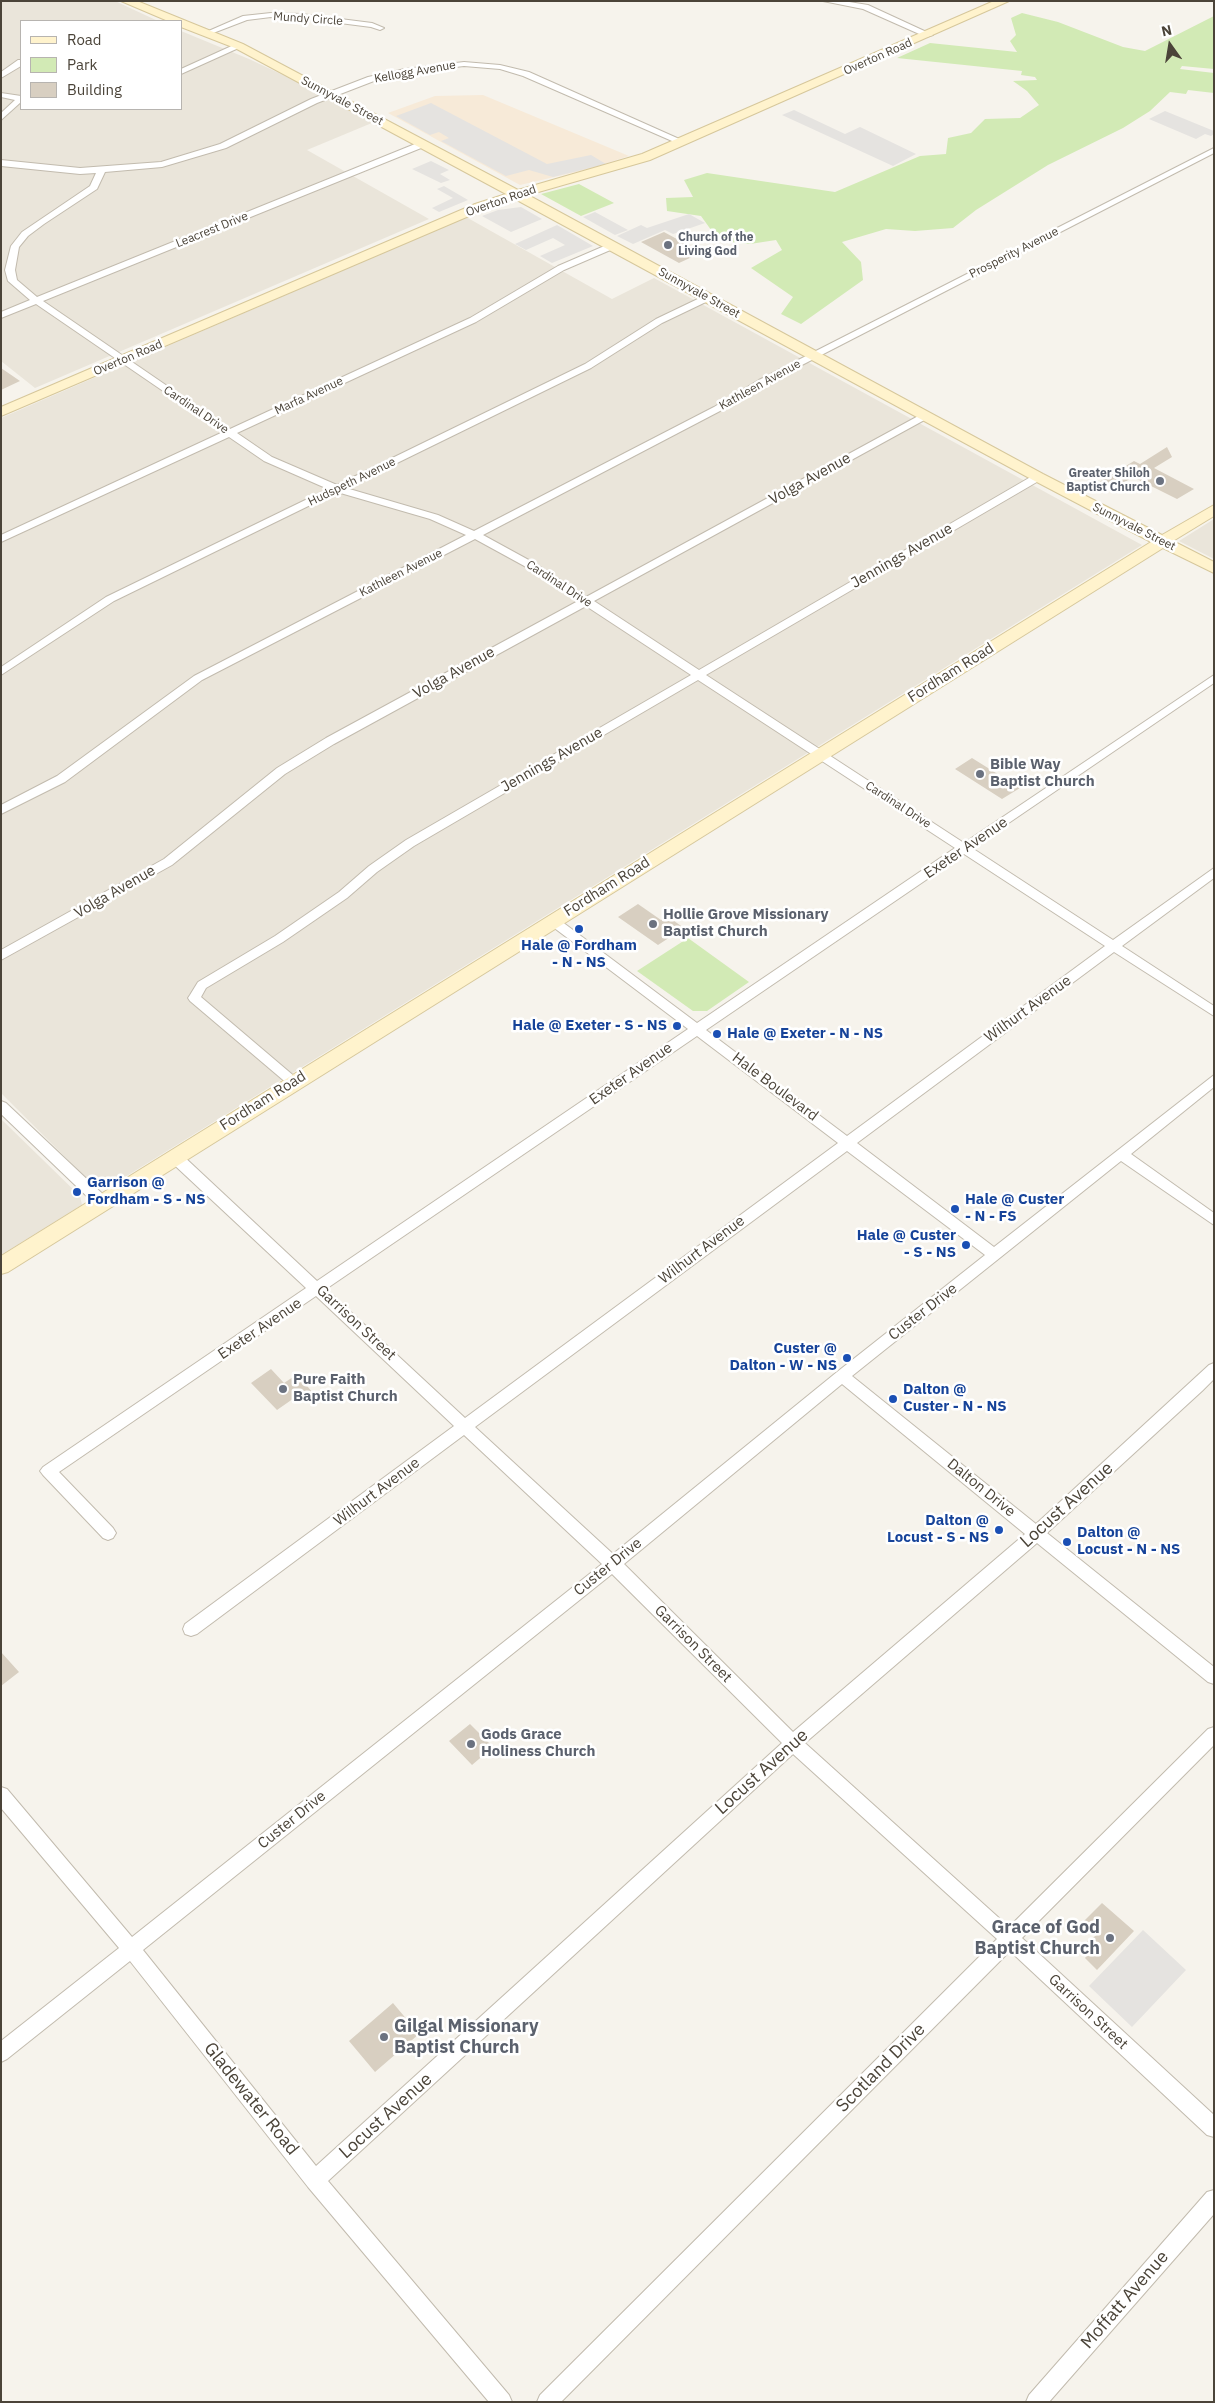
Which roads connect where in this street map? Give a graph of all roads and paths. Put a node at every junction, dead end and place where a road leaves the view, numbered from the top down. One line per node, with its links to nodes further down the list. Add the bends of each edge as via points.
1 (126, 1): 5 (street)
2 (828, 1): 4 (street)
3 (1004, 1): 9 (street, Overton Road)
4 (852, 3): 9 (street)
5 (174, 20)
6 (182, 23): 8 (street, Sunnyvale Street)
7 (380, 28): 8 (street, Mundy Circle, via 301,16 271,15 246,18)
8 (208, 33): 10 (street, Sunnyvale Street)
9 (929, 35): 19 (street, Overton Road)
10 (239, 46): 12 (street); 14 (street, Sunnyvale Street)
11 (20, 63): 13 (street)
12 (182, 72)
13 (1, 76)
14 (331, 94): 19 (street, Kellogg Avenue, via 405,71 464,64 500,67 526,74); 20 (street, Sunnyvale Street); 23 (street, Kellogg Avenue, via 202,154 162,164)
15 (1, 95): 16 (street)
16 (20, 98)
17 (20, 99): 18 (street)
18 (1, 118)
19 (682, 142): 24 (street, Overton Road, via 625,165)
20 (422, 144): 24 (street, Sunnyvale Street); 27 (street, Leacrest Drive)
21 (1214, 150): 29 (street, Prosperity Avenue)
22 (1, 163): 23 (street, Kellogg Avenue, via 59,170)
23 (101, 170): 27 (street, Cardinal Drive, via 94,187 25,234 15,246 10,258 13,281)
24 (518, 194): 25 (street, Sunnyvale Street); 30 (street, Overton Road, via 447,220)
25 (612, 246): 26 (street, Sunnyvale Street); 33 (street, Marfa Avenue, via 562,268 473,320)
26 (707, 298): 29 (street, Sunnyvale Street); 35 (street, Hudspeth Avenue, via 660,321 588,366)
27 (37, 301): 28 (street, Leacrest Drive); 30 (street, Cardinal Drive)
28 (1, 315)
29 (814, 355): 32 (street, Sunnyvale Street); 37 (street, Kathleen Avenue, via 717,409)
30 (123, 360): 31 (street, Overton Road); 33 (street, Cardinal Drive)
31 (1, 412)
32 (925, 416): 34 (street, Sunnyvale Street); 41 (street, Volga Avenue)
33 (230, 433): 35 (street, Cardinal Drive, via 277,464); 38 (street, Marfa Avenue)
34 (1038, 477): 39 (street, Sunnyvale Street); 43 (street, Jennings Avenue)
35 (338, 489): 37 (street, Cardinal Drive, via 411,509); 42 (street, Hudspeth Avenue, via 110,599)
36 (1214, 509): 39 (street, Fordham Road)
37 (474, 534): 41 (street, Cardinal Drive); 46 (street, Kathleen Avenue, via 198,678 61,779)
38 (1, 539)
39 (1162, 542): 40 (street, Sunnyvale Street); 45 (street, Fordham Road)
40 (1214, 568)
41 (586, 601): 43 (street, Cardinal Drive); 51 (street, Volga Avenue, via 305,755 168,862)
42 (1, 672)
43 (698, 675): 45 (street, Cardinal Drive); 55 (street, Jennings Avenue, via 410,843 279,939 202,984 194,998)
44 (1214, 678): 47 (street, Exeter Avenue)
45 (820, 755): 47 (street, Cardinal Drive); 49 (street, Fordham Road)
46 (1, 810)
47 (964, 849): 50 (street, Cardinal Drive); 53 (street, Exeter Avenue)
48 (1214, 872): 50 (street, Wilhurt Avenue)
49 (553, 921): 53 (street, Hale Boulevard); 55 (street, Fordham Road)
50 (1113, 947): 52 (street, Cardinal Drive); 57 (street, Wilhurt Avenue)
51 (1, 956)
52 (1214, 1012)
53 (697, 1029): 57 (street, Hale Boulevard); 64 (street, Exeter Avenue)
54 (1214, 1080): 58 (street, Custer Drive)
55 (294, 1082): 59 (street, Fordham Road)
56 (1, 1106): 60 (street)
57 (847, 1142): 62 (street, Hale Boulevard); 67 (street, Wilhurt Avenue)
58 (1121, 1154): 61 (street); 62 (street, Custer Drive)
59 (176, 1157): 60 (street, Fordham Road); 64 (street, Garrison Street)
60 (103, 1203): 63 (street, Fordham Road)
61 (1214, 1220)
62 (995, 1256): 66 (street, Custer Drive)
63 (1, 1266)
64 (319, 1289): 67 (street, Garrison Street); 68 (street, Exeter Avenue, via 48,1471)
65 (1214, 1369): 69 (street, Locust Avenue)
66 (842, 1376): 69 (street, Dalton Drive); 70 (street, Custer Drive)
67 (465, 1426): 70 (street, Garrison Street); 71 (street, Wilhurt Avenue)
68 (108, 1533)
69 (1037, 1533): 72 (street, Dalton Drive); 74 (street, Locust Avenue)
70 (613, 1564): 74 (street, Garrison Street); 77 (street, Custer Drive)
71 (191, 1629)
72 (1214, 1676)
73 (1214, 1734): 76 (street, Scotland Drive)
74 (793, 1743): 76 (street, Garrison Street); 80 (street, Locust Avenue)
75 (1, 1795): 77 (street, Gladewater Road)
76 (1010, 1939): 79 (street, Garrison Street); 83 (street, Scotland Drive)
77 (131, 1949): 78 (street, Custer Drive); 80 (street, Gladewater Road)
78 (1, 2054)
79 (1214, 2128)
80 (315, 2180): 82 (street, Gladewater Road)
81 (1214, 2199): 84 (street, Moffatt Avenue)
82 (502, 2402)
83 (547, 2402)
84 (1036, 2402)

